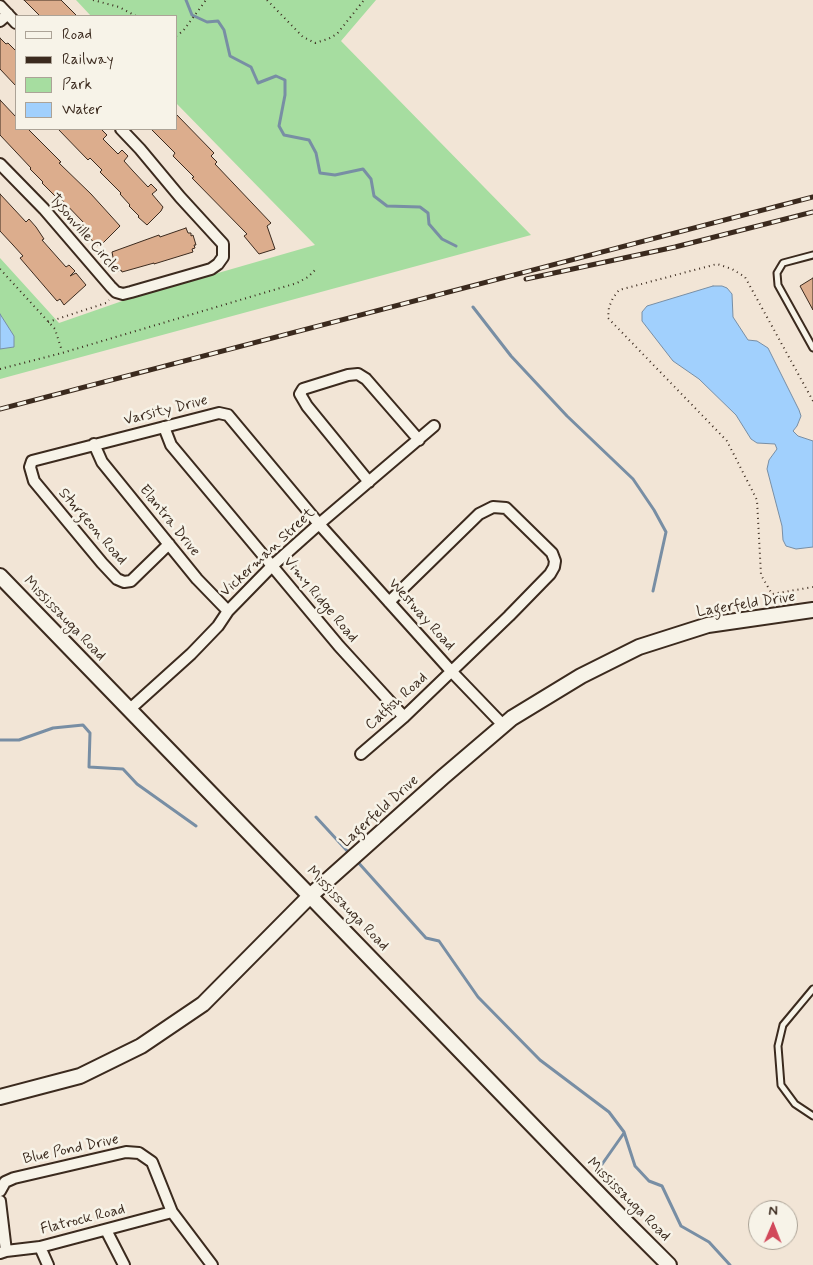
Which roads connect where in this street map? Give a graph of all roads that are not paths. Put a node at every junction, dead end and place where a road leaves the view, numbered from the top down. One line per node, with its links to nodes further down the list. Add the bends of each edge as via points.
1 (0, 6): 2 (street)
2 (4, 18)
3 (122, 130): 4 (street, Tysonville Circle, via 223,244 223,256 211,269 124,294 116,292)
4 (0, 164)
5 (813, 255): 6 (lane, via 783,263 776,273 778,285)
6 (813, 348)
7 (434, 426): 9 (street, Vickerman Street)
8 (164, 427): 10 (street, Varsity Drive); 13 (street, Varsity Drive, via 219,413 228,415); 15 (street, Vimy Ridge Road, via 171,444)
9 (419, 440): 12 (street, Vickerman Street); 12 (street, via 366,378 358,374 302,389 301,397)
10 (94, 444): 11 (street, Varsity Drive); 14 (street, Elantra Drive, via 102,462)
11 (32, 460): 14 (street, Sturgeon Road, via 30,466 34,481 117,579 131,581)
12 (369, 482): 13 (street, Vickerman Street)
13 (318, 524): 15 (street, Vickerman Street); 17 (street, Westway Road)
14 (169, 544): 19 (street, Elantra Drive)
15 (272, 566): 19 (street, Vickerman Street); 22 (street, Vimy Ridge Road)
16 (0, 576): 21 (street, Mississauga Road)
17 (389, 602): 20 (street, Westway Road); 20 (street, Catfish Road, via 479,514 493,506 506,508 552,553 555,561 550,574)
18 (813, 610): 23 (street, Lagerfeld Drive, via 708,625 638,647 580,676)
19 (228, 611): 21 (street, Vickerman Street, via 191,654)
20 (452, 672): 22 (street, Catfish Road); 23 (street, Westway Road)
21 (130, 709): 25 (street, Mississauga Road)
22 (404, 717): 24 (street, Catfish Road)
23 (503, 725): 25 (street, Lagerfeld Drive)
24 (361, 754)
25 (311, 895): 27 (street, Lagerfeld Drive, via 204,1004 140,1046 80,1076); 38 (street, Mississauga Road)
26 (813, 989): 28 (lane, via 783,1025 778,1046 781,1085 794,1104)
27 (0, 1098)
28 (813, 1116)
29 (0, 1191): 31 (street, Blue Pond Drive, via 5,1182 14,1178 126,1152 139,1152 152,1162)
30 (0, 1201): 34 (street)
31 (172, 1212): 32 (street, Flatrock Road); 37 (street, Blue Pond Drive)
32 (106, 1230): 33 (street, Flatrock Road); 36 (street)
33 (40, 1247): 34 (street, Flatrock Road); 35 (street)
34 (3, 1252)
35 (48, 1265)
36 (124, 1265)
37 (212, 1265)
38 (670, 1265)

